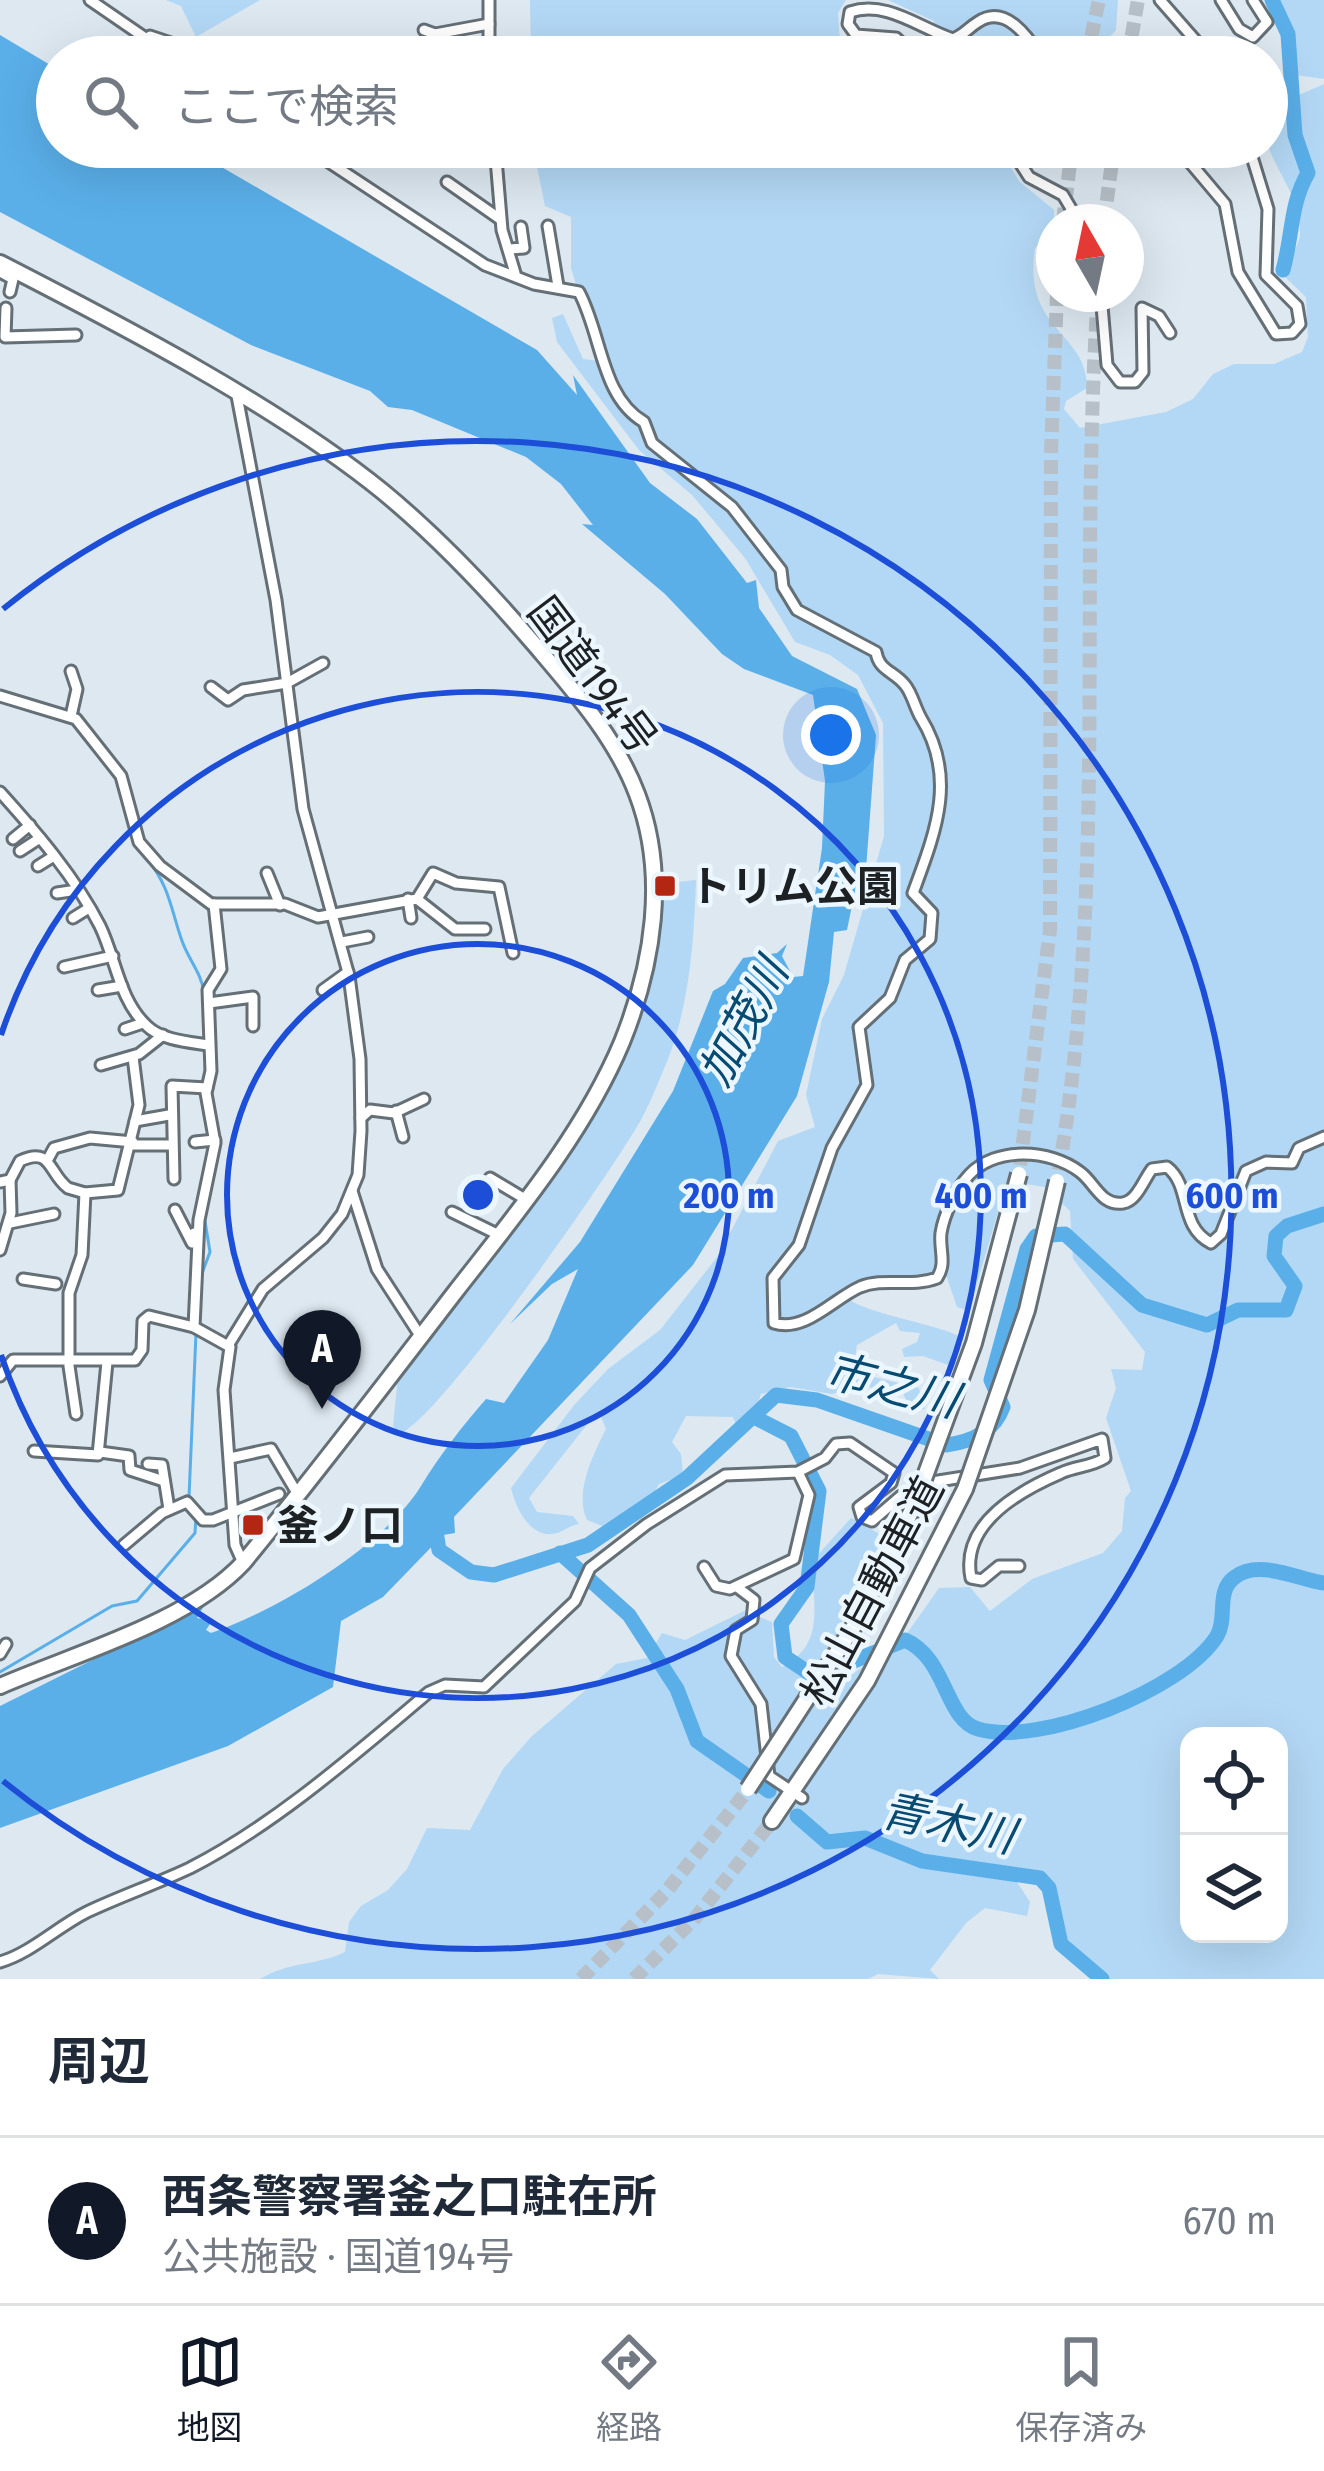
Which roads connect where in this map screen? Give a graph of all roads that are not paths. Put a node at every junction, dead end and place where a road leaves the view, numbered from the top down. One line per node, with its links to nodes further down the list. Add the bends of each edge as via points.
1 (90, 0): 8 (street)
2 (489, 0): 6 (street)
3 (1160, 0): 15 (street)
4 (1221, 0): 16 (street)
5 (1252, 0): 17 (street, via 1267,22)
6 (489, 24): 7 (street); 10 (street)
7 (424, 30)
8 (145, 35): 9 (street)
9 (148, 36)
10 (489, 36)
11 (869, 36): 12 (street, via 856,35 847,17 869,9)
12 (947, 36)
13 (957, 36): 14 (street, via 982,19 1001,18)
14 (1027, 36)
15 (1192, 36)
16 (1251, 36)
17 (1254, 36)
18 (337, 168): 32 (street, via 452,247)
19 (496, 168): 24 (street)
20 (1023, 168): 26 (street)
21 (1195, 168): 22 (street, via 1225,204 1238,272 1267,325 1292,333 1300,325 1297,305 1263,265 1268,209)
22 (1256, 168)
23 (453, 182): 27 (street)
24 (498, 194): 25 (street); 27 (street)
25 (515, 194)
26 (1069, 204)
27 (500, 219): 30 (street)
28 (548, 226): 33 (street)
29 (521, 227): 30 (street, via 524,248)
30 (509, 249): 32 (street)
31 (0, 267): 34 (street, via 13,279); 42 (highway, 国道194号)
32 (515, 273): 33 (street)
33 (558, 286): 91 (street, via 582,298 614,395 644,422 652,443 732,507 781,570 796,610 876,652 904,683 942,757 938,812 913,893 932,913 930,939 905,959 890,998 859,1027 867,1084 832,1148 800,1245 773,1278 774,1323 811,1318 873,1283 937,1278 951,1205 990,1160 1018,1153 1068,1164 1120,1204 1133,1199 1152,1169 1167,1167 1183,1210 1211,1243 1246,1171 1292,1163 1299,1148)
34 (10, 292)
35 (7, 308): 40 (street)
36 (1144, 309): 39 (street)
37 (1102, 312): 38 (street, via 1106,365 1120,382 1143,373)
38 (1142, 312)
39 (1170, 333)
40 (1, 335): 41 (street)
41 (76, 335)
42 (238, 396): 45 (street); 105 (highway, 国道194号, via 333,454 462,563 596,721 639,797 655,892 641,983 598,1092)
43 (323, 663): 45 (street)
44 (71, 671): 48 (street)
45 (287, 683): 46 (street, via 224,701); 64 (street, via 303,809)
46 (211, 687)
47 (0, 696): 48 (street)
48 (71, 716): 61 (street, via 121,776 148,854)
49 (2, 800): 50 (street)
50 (29, 825): 51 (street); 52 (street)
51 (13, 838)
52 (40, 838): 53 (street); 54 (street)
53 (20, 850)
54 (54, 856): 55 (street); 57 (street)
55 (38, 866)
56 (267, 873): 63 (street)
57 (77, 890): 58 (street); 62 (street)
58 (57, 893)
59 (101, 898): 62 (street)
60 (412, 899): 64 (street); 66 (street); 67 (street, via 455,929); 70 (street, via 433,873 499,887)
61 (214, 904): 63 (street); 77 (street, via 221,969)
62 (87, 905): 65 (street); 71 (street)
63 (280, 905): 64 (street)
64 (335, 916): 69 (street)
65 (73, 918)
66 (411, 918)
67 (485, 929)
68 (368, 937): 69 (street)
69 (342, 942): 73 (street)
70 (513, 953)
71 (113, 956): 72 (street); 74 (street)
72 (64, 967)
73 (348, 972): 75 (street); 89 (street)
74 (122, 986): 76 (street); 78 (street)
75 (323, 989)
76 (98, 990)
77 (209, 1003): 79 (street, via 253,997); 82 (street)
78 (143, 1023): 80 (street); 81 (street)
79 (253, 1026)
80 (125, 1029)
81 (163, 1035): 82 (street); 83 (street)
82 (208, 1045): 85 (street)
83 (133, 1057): 84 (street, via 114,1055); 90 (street)
84 (101, 1065)
85 (207, 1088): 88 (street, via 176,1078); 93 (street)
86 (424, 1099): 87 (street)
87 (397, 1111): 89 (street, via 370,1110); 92 (street)
88 (169, 1115): 90 (street); 96 (street)
89 (361, 1118): 103 (street)
90 (135, 1120): 95 (street)
91 (1324, 1136)
92 (403, 1137)
93 (215, 1141): 94 (street); 109 (street)
94 (195, 1142)
95 (133, 1143): 96 (street); 97 (street, via 90,1138 53,1148); 104 (street, via 123,1186)
96 (171, 1145): 101 (street)
97 (48, 1160): 102 (street, via 20,1161); 104 (street, via 61,1184)
98 (1019, 1169): 140 (highway, 松山自動車道, bridge, via 987,1302 914,1505 854,1626)
99 (1058, 1176): 141 (highway, 松山自動車道, bridge, via 1027,1310 965,1489 916,1595)
100 (490, 1178): 105 (street)
101 (174, 1179)
102 (5, 1181): 110 (street)
103 (352, 1192): 118 (street, via 377,1269); 119 (street, via 329,1232 263,1289)
104 (86, 1193): 113 (street)
105 (525, 1199): 111 (highway, 国道194号)
106 (175, 1210): 109 (street, via 192,1243)
107 (452, 1212): 111 (street)
108 (54, 1214): 110 (street)
109 (200, 1220): 117 (street)
110 (10, 1222): 112 (street)
111 (499, 1235): 118 (highway, 国道194号)
112 (0, 1250)
113 (79, 1260): 114 (street); 116 (street)
114 (94, 1264)
115 (23, 1279): 116 (street, via 57,1278)
116 (69, 1293): 120 (street)
117 (194, 1327): 119 (street); 121 (street, via 149,1316 138,1358)
118 (421, 1337): 130 (highway, 国道194号)
119 (229, 1344): 126 (street)
120 (69, 1362): 121 (street); 122 (street, via 13,1360); 123 (street)
121 (107, 1362): 125 (street)
122 (0, 1376)
123 (76, 1414)
124 (34, 1450): 125 (street, via 94,1458)
125 (100, 1452): 129 (street, via 129,1456 130,1470)
126 (230, 1458): 130 (street, via 271,1449); 133 (street)
127 (148, 1464): 129 (street, via 163,1465)
128 (806, 1469): 136 (street, via 844,1442 888,1464 891,1484 859,1507 872,1521 909,1490 1020,1468 1102,1439 1106,1458 1058,1474 983,1523 971,1578); 138 (street, via 799,1550 776,1571); 143 (street, via 725,1475 590,1568 575,1601 484,1687 429,1692 226,1846)
129 (164, 1481): 132 (street)
130 (297, 1493): 135 (highway, 国道194号)
131 (279, 1494): 133 (street)
132 (169, 1509): 133 (street, via 193,1504 203,1520); 134 (street)
133 (233, 1513): 135 (street)
134 (124, 1545)
135 (243, 1563): 139 (highway, 国道194号, via 164,1616)
136 (1019, 1567)
137 (704, 1568): 138 (street, via 716,1586)
138 (737, 1586): 141 (street, via 754,1600 752,1619 736,1630 733,1664 761,1705 769,1776)
139 (0, 1686)
140 (746, 1793)
141 (798, 1795): 142 (highway, 松山自動車道)
142 (772, 1821)
143 (0, 1963)

